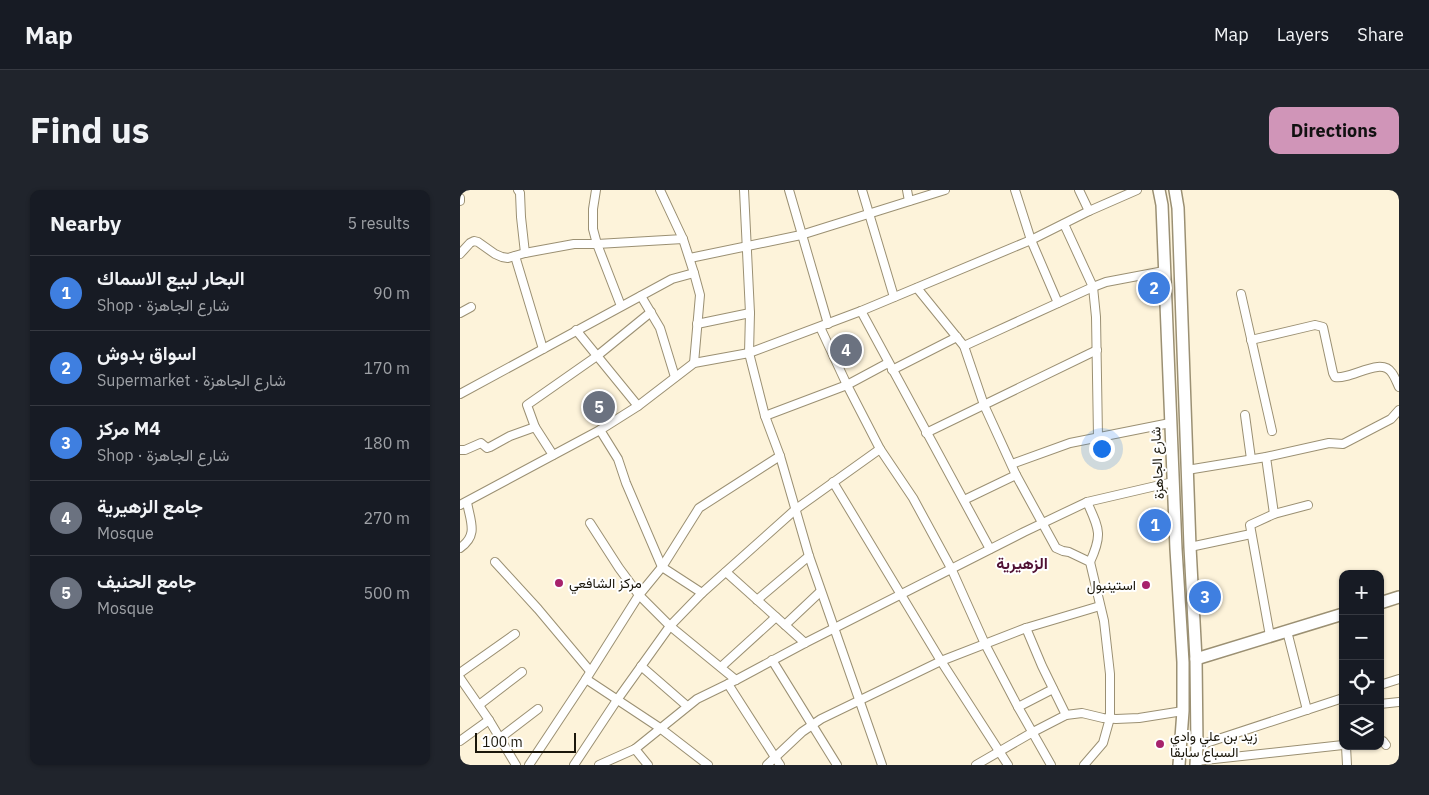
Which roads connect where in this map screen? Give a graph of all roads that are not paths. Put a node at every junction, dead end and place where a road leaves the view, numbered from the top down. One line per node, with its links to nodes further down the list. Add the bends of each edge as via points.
1 (518, 190): 23 (street)
2 (596, 190): 21 (street, via 593,229)
3 (660, 190): 19 (street)
4 (744, 190): 22 (street)
5 (789, 190): 18 (street)
6 (862, 190): 16 (street)
7 (906, 190): 14 (street)
8 (945, 190): 14 (street)
9 (1015, 190): 20 (street)
10 (1079, 190): 15 (street)
11 (1136, 190): 15 (street)
12 (1159, 190): 27 (street, شارع الجاهزة)
13 (1175, 190): 76 (street)
14 (909, 201): 16 (street)
15 (1089, 211): 17 (street)
16 (870, 213): 18 (street); 33 (street)
17 (1064, 224): 20 (street); 29 (street)
18 (802, 235): 22 (street); 42 (street)
19 (683, 239): 21 (street); 26 (street)
20 (1031, 240): 30 (street); 34 (street)
21 (597, 244): 23 (street, via 574,244); 35 (street)
22 (746, 246): 26 (street); 40 (street)
23 (525, 253): 25 (street)
24 (460, 254): 25 (street, via 474,241 502,258)
25 (514, 256): 48 (street)
26 (690, 258): 28 (street)
27 (1164, 271): 29 (street); 63 (street, شارع الجاهزة)
28 (694, 273): 32 (street, via 672,279); 41 (street, via 700,295)
29 (1092, 287): 34 (street); 49 (street)
30 (917, 288): 33 (street); 45 (street)
31 (1241, 294): 46 (street)
32 (641, 296): 35 (street); 38 (street)
33 (894, 297): 37 (street)
34 (1058, 303): 47 (street)
35 (621, 306): 44 (street)
36 (471, 307): 39 (street)
37 (861, 311): 42 (street); 53 (street)
38 (651, 312): 51 (street); 54 (street, via 660,328)
39 (460, 313)
40 (750, 313): 41 (street); 50 (street)
41 (697, 324): 52 (street)
42 (828, 324): 43 (street)
43 (820, 327): 50 (street); 55 (street)
44 (576, 330): 48 (street); 51 (street)
45 (957, 338): 47 (street); 53 (street)
46 (1251, 340): 56 (street, via 1314,325 1323,327 1335,377 1376,366 1384,367 1392,371); 66 (street)
47 (964, 346): 58 (street)
48 (543, 349): 57 (street)
49 (1097, 350): 58 (street); 68 (street)
50 (749, 353): 52 (street); 62 (street)
51 (597, 356): 59 (street); 64 (street, via 527,404)
52 (694, 363): 54 (street)
53 (890, 367): 55 (street); 67 (street)
54 (675, 377): 59 (street)
55 (847, 385): 62 (street); 69 (street)
56 (1399, 387)
57 (460, 394)
58 (984, 405): 67 (street); 75 (street)
59 (638, 406): 65 (street)
60 (1399, 410): 73 (street, via 1391,419 1343,444 1329,443)
61 (1246, 415): 74 (street)
62 (765, 416): 72 (street)
63 (1170, 423): 68 (street); 79 (street, شارع الجاهزة)
64 (536, 427): 70 (street, via 487,448 481,444); 71 (street)
65 (600, 430): 71 (street); 96 (street, via 618,459)
66 (1272, 431)
67 (926, 433): 80 (street)
68 (1098, 437): 75 (street, via 1070,443)
69 (880, 449): 78 (street); 97 (street, via 913,498)
70 (460, 450)
71 (553, 455): 82 (street)
72 (780, 456): 84 (street); 96 (street, via 699,508)
73 (1266, 457): 74 (street); 85 (street)
74 (1251, 459): 76 (street)
75 (1012, 464): 77 (street)
76 (1187, 470): 89 (street)
77 (1016, 475): 80 (street); 87 (street)
78 (833, 482): 84 (street); 101 (street)
79 (1173, 482): 81 (street); 92 (street, شارع الجاهزة)
80 (964, 500): 91 (street)
81 (1087, 502): 87 (street); 95 (street, via 1099,534 1098,546)
82 (463, 503): 90 (street, via 472,532 470,540)
83 (1308, 505): 85 (street)
84 (796, 509): 93 (street); 98 (street)
85 (1274, 514): 88 (street, via 1252,523)
86 (590, 523): 102 (street)
87 (1042, 523): 91 (street); 95 (street, via 1056,548)
88 (1251, 534): 89 (street); 115 (street)
89 (1190, 547): 92 (street); 118 (street)
90 (460, 548)
91 (990, 549): 97 (street)
92 (1176, 549): 142 (street, شارع الجاهزة)
93 (809, 556): 99 (street); 104 (street)
94 (495, 562): 125 (street, via 538,609)
95 (1090, 562): 106 (street)
96 (662, 567): 100 (street); 102 (street)
97 (951, 568): 101 (street); 117 (street)
98 (726, 572): 100 (street); 104 (street)
99 (820, 592): 109 (street); 112 (street)
100 (702, 593): 110 (street)
101 (901, 594): 112 (street); 120 (street)
102 (639, 595): 110 (street); 125 (street)
103 (1399, 597): 105 (street)
104 (757, 600): 108 (street)
105 (1384, 602)
106 (1100, 606): 111 (street); 144 (street, via 1110,674)
107 (1340, 615): 113 (street)
108 (776, 617): 109 (street); 122 (street)
109 (785, 625): 116 (street)
110 (670, 626): 121 (street); 122 (street)
111 (1026, 628): 117 (street); 131 (street)
112 (834, 629): 116 (street); 133 (street)
113 (1287, 631): 115 (street); 141 (street)
114 (515, 634): 124 (street)
115 (1270, 636): 118 (street)
116 (804, 643): 119 (street)
117 (985, 644): 120 (street); 139 (street)
118 (1196, 659): 151 (street)
119 (772, 660): 128 (street); 146 (street)
120 (941, 660): 133 (street); 155 (street)
121 (641, 666): 132 (street); 138 (street)
122 (721, 667): 128 (street)
123 (522, 672): 137 (street)
124 (460, 673)
125 (588, 675): 132 (street); 159 (street)
126 (460, 678): 137 (street)
127 (1399, 679): 130 (street)
128 (736, 680): 129 (street)
129 (728, 684): 138 (street); 156 (street)
130 (1384, 685)
131 (1052, 689): 139 (street); 143 (street)
132 (617, 700): 147 (street); 160 (street)
133 (860, 701): 146 (street); 167 (street)
134 (1339, 701): 141 (street)
135 (1399, 702): 136 (street)
136 (1384, 704)
137 (479, 705): 145 (street)
138 (688, 706): 147 (street)
139 (1018, 707): 148 (street)
140 (538, 710): 149 (street)
141 (1307, 710): 151 (street)
142 (1183, 711): 144 (street, via 1139,718); 172 (street, شارع الجاهزة)
143 (1066, 715): 144 (street, via 1082,713); 148 (street)
144 (1110, 718): 171 (street, via 1103,743)
145 (489, 720): 149 (street); 150 (street)
146 (812, 726): 156 (street); 166 (street)
147 (660, 728): 153 (street); 163 (street)
148 (1033, 732): 155 (street); 170 (street)
149 (500, 738): 158 (street)
150 (460, 741)
151 (1197, 746): 157 (street)
152 (1339, 747): 157 (street)
153 (635, 749): 161 (street); 162 (street)
154 (1345, 750): 173 (street)
155 (998, 751): 168 (street); 169 (street)
156 (774, 758): 164 (street); 165 (street)
157 (1196, 763)
158 (516, 765)
159 (529, 765)
160 (574, 765)
161 (598, 765)
162 (648, 765)
163 (708, 765)
164 (767, 765)
165 (780, 765)
166 (837, 765)
167 (882, 765)
168 (976, 765)
169 (1008, 765)
170 (1051, 765)
171 (1084, 765)
172 (1180, 765)
173 (1347, 765)

